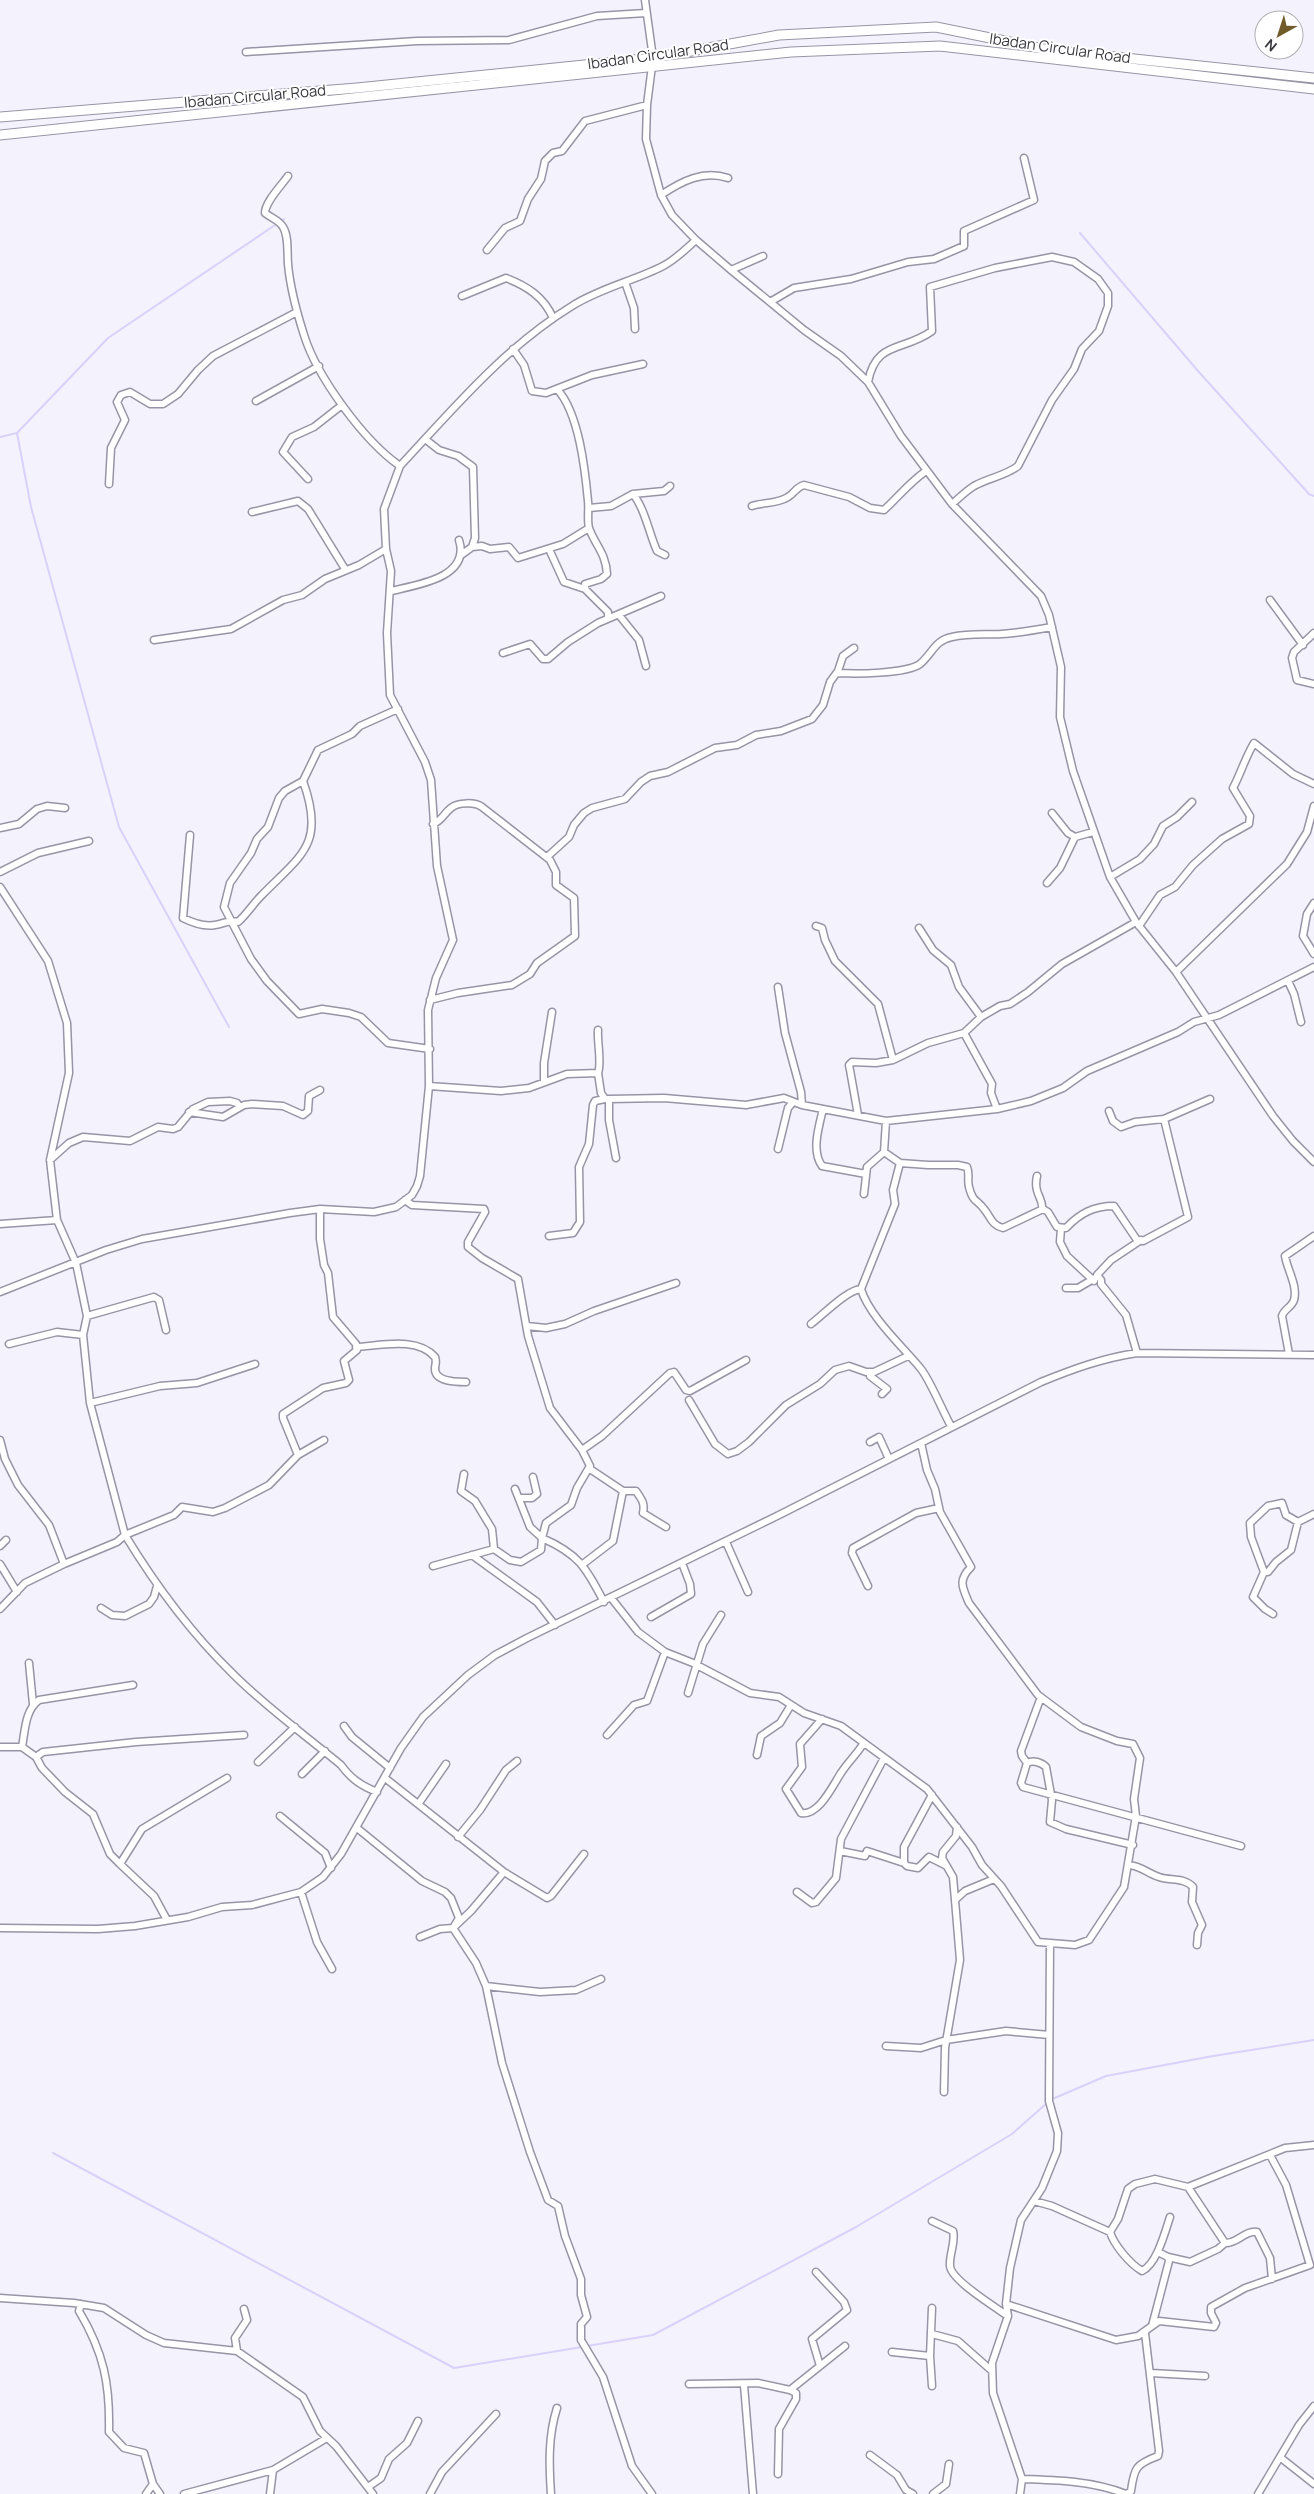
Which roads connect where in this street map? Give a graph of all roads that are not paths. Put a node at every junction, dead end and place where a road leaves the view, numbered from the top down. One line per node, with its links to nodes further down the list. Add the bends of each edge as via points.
1 (646, 0): 2 (street)
2 (646, 12): 3 (street, via 597,16 509,40 417,41); 4 (street)
3 (246, 52)
4 (652, 62): 5 (highway, Ibadan Circular Road, via 779,36 936,27 1049,50); 6 (highway, Ibadan Circular Road, via 940,46); 7 (street); 8 (highway, Ibadan Circular Road); 9 (highway, Ibadan Circular Road)
5 (1314, 78)
6 (1314, 89)
7 (647, 105): 13 (street, via 646,139); 15 (street, via 586,121 562,151 553,153 545,161 542,180 528,199 520,221 506,228)
8 (0, 117)
9 (0, 135)
10 (1024, 158): 20 (street, via 1034,200 964,232 964,246 934,259 908,262 851,279 794,288)
11 (288, 176): 21 (street, via 267,203 265,213 284,228)
12 (728, 178): 13 (street, via 714,173 696,176)
13 (661, 195): 14 (street, via 672,215)
14 (696, 240): 17 (street); 18 (street, via 665,266)
15 (487, 250)
16 (763, 256): 17 (street)
17 (731, 270): 20 (street)
18 (625, 282): 22 (street, via 574,304); 23 (street, via 634,308)
19 (462, 296): 22 (street, via 506,278 525,285 548,306)
20 (770, 302): 27 (street)
21 (297, 312): 26 (street, via 304,337); 35 (street, via 213,356 178,394 163,404 150,404 130,392 121,395 117,402 125,420 111,448)
22 (553, 318): 24 (street)
23 (636, 329)
24 (513, 349): 28 (street, via 524,365 532,391 546,393); 31 (street)
25 (643, 364): 28 (street, via 592,375)
26 (319, 366): 29 (street); 30 (street)
27 (868, 382): 33 (street); 38 (street, via 872,365 883,353 919,340 932,331 930,287 995,268 1052,257 1074,262 1098,279 1108,293 1108,306 1099,331 1082,349 1074,369 1052,400 1018,466 1010,473 974,486)
28 (557, 389): 40 (street, via 564,396 576,429)
29 (256, 401)
30 (342, 404): 32 (street, via 370,442); 34 (street, via 314,427 292,438 283,452)
31 (425, 439): 32 (street); 44 (street, via 473,467 476,520)
32 (400, 466): 45 (street, via 384,509)
33 (926, 471): 38 (street); 39 (street, via 884,510 804,486 798,486 788,498)
34 (308, 479)
35 (109, 484)
36 (670, 486): 37 (street, via 664,491)
37 (633, 494): 40 (street, via 611,506); 48 (street, via 640,502 657,551)
38 (952, 504): 56 (street, via 1041,596)
39 (752, 506)
40 (589, 508): 42 (street)
41 (252, 512): 49 (street, via 298,500 308,509)
42 (589, 528): 46 (street); 50 (street, via 603,554 607,574 586,584)
43 (459, 540): 47 (street)
44 (472, 546): 46 (street, via 490,549 509,547 518,558); 47 (street)
45 (386, 549): 49 (street); 51 (street)
46 (549, 549): 50 (street, via 564,582)
47 (461, 555): 51 (street, via 447,574)
48 (665, 555)
49 (346, 569): 58 (street, via 325,578 302,595 283,600 231,629)
50 (585, 589): 55 (street, via 608,612)
51 (391, 591): 65 (street, via 387,634 390,695)
52 (661, 596): 54 (street)
53 (1270, 600): 59 (street)
54 (619, 615): 55 (street); 62 (street, via 639,640)
55 (608, 618): 61 (street, via 568,642 548,659 543,659 530,644)
56 (1052, 627): 63 (street, via 951,637 936,644 920,664 912,667 875,674); 74 (street, via 1061,667 1060,717)
57 (1314, 633): 59 (street)
58 (154, 640)
59 (1303, 645): 64 (street, via 1292,658 1297,680)
60 (854, 648): 63 (street, via 842,656)
61 (503, 653)
62 (646, 666)
63 (837, 673): 78 (street, via 830,682 823,706 812,718 780,731 756,735 737,745 715,748 668,772 650,776 625,799 584,813 569,837)
64 (1314, 684)
65 (398, 709): 66 (street, via 318,750); 72 (street, via 426,762 432,788)
66 (303, 781): 84 (street, via 279,798 268,827 230,883 224,907); 84 (street, via 312,823 306,850 238,922)
67 (1314, 784): 85 (street, via 1293,774 1254,743 1233,788 1250,816 1249,824 1222,838 1192,865 1175,887 1160,896)
68 (1192, 802): 80 (street, via 1163,826 1154,844 1140,858)
69 (1314, 806): 90 (street, via 1307,832 1287,864)
70 (65, 808): 73 (street, via 37,809 19,824)
71 (1052, 813): 76 (street)
72 (433, 824): 78 (street, via 452,807 478,804); 93 (street, via 437,866 453,940)
73 (0, 828)
74 (1093, 832): 76 (street); 80 (street)
75 (190, 835): 84 (street, via 184,918 195,924 215,925)
76 (1075, 836): 81 (street, via 1060,868)
77 (89, 841): 79 (street, via 38,853)
78 (547, 857): 93 (street, via 554,866 556,885 574,898 575,936 512,985)
79 (0, 872)
80 (1110, 877): 85 (street)
81 (1047, 883)
82 (0, 887): 121 (street, via 48,961 67,1023 69,1073)
83 (1314, 903): 88 (street, via 1303,936)
84 (232, 920): 100 (street, via 251,959 299,1014 322,1009 349,1012 361,1017 388,1043)
85 (1137, 924): 90 (street); 95 (street, via 1062,964 1010,1004 1000,1006)
86 (816, 926): 101 (street, via 822,928 836,961 878,1004)
87 (919, 928): 95 (street, via 933,950 950,965 959,987)
88 (1314, 954)
89 (1314, 967): 91 (street)
90 (1176, 972): 96 (street)
91 (1288, 982): 96 (street, via 1220,1015); 97 (street)
92 (778, 987): 109 (street)
93 (430, 1000): 100 (street)
94 (552, 1012): 103 (street)
95 (981, 1018): 99 (street)
96 (1206, 1018): 112 (street, via 1088,1071 1055,1091); 123 (street, via 1274,1116)
97 (1301, 1022)
98 (598, 1030): 102 (street)
99 (964, 1033): 101 (street, via 928,1043); 112 (street, via 992,1084 990,1093)
100 (430, 1049): 104 (street)
101 (893, 1060): 115 (street, via 876,1063 857,1061 849,1065)
102 (598, 1073): 103 (street, via 567,1074); 106 (street, via 601,1093)
103 (544, 1082): 104 (street, via 529,1088 501,1090)
104 (429, 1086): 127 (street, via 420,1176 412,1195)
105 (320, 1090): 110 (street, via 309,1096 308,1111 302,1115 283,1106 252,1104)
106 (607, 1099): 108 (street, via 664,1098 746,1105 784,1098); 120 (street); 133 (street, via 595,1101 593,1105 589,1144 580,1161 578,1226 573,1233)
107 (1210, 1099): 116 (street)
108 (793, 1102): 109 (street); 118 (street, via 788,1108)
109 (802, 1105): 111 (street)
110 (240, 1107): 114 (street, via 223,1118); 114 (street, via 237,1103 216,1100)
111 (823, 1109): 115 (street); 124 (street, via 816,1154 819,1162 822,1166)
112 (997, 1109): 117 (street)
113 (1109, 1111): 116 (street, via 1113,1121 1121,1127)
114 (189, 1112): 121 (street, via 178,1127 158,1127 130,1141 83,1137 69,1143)
115 (858, 1116): 117 (street)
116 (1164, 1119): 135 (street, via 1188,1217 1149,1239)
117 (886, 1121): 119 (street)
118 (778, 1149)
119 (884, 1152): 122 (street); 124 (street, via 867,1167)
120 (616, 1158)
121 (50, 1160): 130 (street)
122 (900, 1162): 129 (street, via 967,1168 968,1184 975,1202 984,1208 998,1227); 140 (street, via 893,1190 895,1204)
123 (1314, 1162)
124 (866, 1174): 126 (street)
125 (1037, 1176): 129 (street, via 1036,1191)
126 (864, 1194)
127 (404, 1200): 128 (street, via 396,1207 374,1212); 144 (street, via 412,1205 484,1209 486,1212 468,1247 518,1279)
128 (320, 1209): 136 (street, via 177,1231 106,1250); 148 (street, via 320,1239 333,1317)
129 (1042, 1209): 132 (street)
130 (57, 1220): 131 (street); 136 (street)
131 (0, 1224)
132 (1061, 1228): 135 (street, via 1066,1228 1080,1214 1100,1206 1114,1206 1132,1234); 137 (street, via 1060,1242 1068,1256)
133 (549, 1236)
134 (1314, 1236): 150 (street, via 1285,1256 1295,1296 1294,1303 1282,1316)
135 (1141, 1240): 137 (street, via 1111,1260)
136 (76, 1263): 141 (street); 142 (street)
137 (1096, 1278): 139 (street, via 1078,1288); 149 (street, via 1102,1280 1101,1284 1126,1315)
138 (676, 1283): 144 (street, via 594,1310 565,1324 546,1328)
139 (1066, 1288)
140 (861, 1290): 143 (street, via 846,1295); 152 (street, via 871,1309)
141 (0, 1292)
142 (87, 1316): 145 (street, via 154,1297 159,1300); 146 (street)
143 (811, 1324)
144 (527, 1326): 165 (street, via 535,1365 550,1408)
145 (166, 1330)
146 (83, 1335): 147 (street, via 57,1332); 159 (street)
147 (9, 1344)
148 (356, 1346): 156 (street, via 387,1343 422,1348 435,1357 437,1376); 166 (street, via 357,1350 344,1361 349,1380 346,1383 323,1388 284,1414)
149 (1137, 1353): 150 (street); 160 (street, via 1108,1357 1078,1367)
150 (1289, 1354): 151 (street)
151 (1314, 1355)
152 (908, 1356): 155 (street); 160 (street, via 922,1369)
153 (746, 1360): 165 (street, via 690,1391 674,1372 670,1373)
154 (255, 1364): 159 (street, via 197,1383 160,1386)
155 (871, 1372): 157 (street, via 870,1376 887,1389); 158 (street, via 849,1366 835,1370 820,1384 786,1405 749,1442 728,1454 715,1444)
156 (466, 1382)
157 (882, 1394)
158 (689, 1400)
159 (90, 1403): 178 (street)
160 (951, 1426): 164 (street)
161 (0, 1440): 187 (street, via 18,1485 49,1525)
162 (324, 1440): 166 (street)
163 (870, 1442): 167 (street, via 879,1437)
164 (921, 1443): 167 (street); 174 (street)
165 (582, 1450): 168 (street)
166 (298, 1455): 178 (street, via 269,1485 226,1508 213,1512 182,1507 174,1515)
167 (889, 1459): 181 (street)
168 (590, 1469): 172 (street); 179 (street, via 577,1488 571,1505 546,1523)
169 (464, 1474): 183 (street, via 461,1491 474,1502 492,1529)
170 (533, 1477): 173 (street, via 537,1494 532,1498)
171 (515, 1489): 173 (street)
172 (623, 1491): 177 (street, via 636,1491 645,1507 643,1513); 188 (street, via 613,1541)
173 (520, 1498): 179 (street, via 530,1527)
174 (939, 1508): 192 (street, via 916,1512 853,1548 852,1553); 208 (street, via 970,1567 962,1576 961,1586 969,1603)
175 (1314, 1514): 176 (street)
176 (1298, 1522): 190 (street, via 1290,1550 1268,1572); 190 (street, via 1286,1515 1282,1503 1268,1506 1250,1523 1251,1538)
177 (666, 1527)
178 (125, 1536): 187 (street); 191 (street)
179 (542, 1538): 183 (street, via 541,1550 521,1562 510,1560); 188 (street)
180 (6, 1540): 182 (street)
181 (726, 1542): 185 (street); 194 (street)
182 (0, 1546)
183 (494, 1549): 184 (street)
184 (472, 1555): 189 (street); 202 (street, via 536,1602)
185 (682, 1563): 195 (street); 201 (street, via 691,1594)
186 (0, 1564): 193 (street)
187 (64, 1564): 193 (street, via 25,1583)
188 (583, 1564): 196 (street)
189 (433, 1566)
190 (1264, 1572): 199 (street, via 1252,1597)
191 (156, 1586): 197 (street, via 154,1597 148,1604 125,1616 112,1616); 213 (street, via 234,1675)
192 (868, 1586)
193 (17, 1592): 198 (street)
194 (748, 1592)
195 (612, 1599): 196 (street); 203 (street, via 638,1632)
196 (604, 1602): 202 (street)
197 (102, 1608)
198 (0, 1609)
199 (1273, 1614)
200 (722, 1615): 205 (street, via 704,1644)
201 (651, 1617)
202 (555, 1625): 227 (street, via 495,1655 468,1675 423,1717)
203 (665, 1652): 205 (street); 215 (street, via 647,1701 634,1704)
204 (29, 1663): 209 (street)
205 (698, 1666): 207 (street); 210 (street, via 743,1690 779,1698)
206 (133, 1685): 209 (street, via 39,1700)
207 (688, 1694)
208 (1041, 1697): 225 (street, via 1021,1751); 236 (street, via 1081,1727 1133,1744 1140,1758 1134,1799)
209 (33, 1704): 217 (street)
210 (791, 1705): 211 (street); 220 (street, via 780,1723 761,1736)
211 (822, 1718): 216 (street, via 841,1726); 216 (street, via 800,1744 802,1767 786,1789 801,1814 809,1812 828,1797)
212 (344, 1726): 227 (street, via 352,1737)
213 (295, 1727): 219 (street); 224 (street)
214 (244, 1735): 221 (street, via 127,1743 43,1752)
215 (607, 1735)
216 (863, 1744): 222 (street)
217 (22, 1747): 218 (street); 221 (street)
218 (0, 1748)
219 (325, 1751): 228 (street); 231 (street, via 350,1776)
220 (757, 1755)
221 (36, 1757): 245 (street, via 65,1792 92,1814 110,1854)
222 (884, 1758): 233 (street); 242 (street, via 840,1839)
223 (517, 1761): 239 (street, via 506,1770)
224 (258, 1762)
225 (1027, 1763): 232 (street, via 1032,1761 1046,1767); 232 (street, via 1021,1783 1023,1787)
226 (446, 1764): 234 (street)
227 (390, 1768): 230 (street)
228 (302, 1774)
229 (228, 1778): 245 (street, via 142,1829)
230 (385, 1778): 231 (street); 234 (street)
231 (377, 1792): 238 (street)
232 (1050, 1792): 236 (street); 240 (street, via 1050,1822 1066,1830)
233 (932, 1794): 237 (street); 244 (street, via 904,1847)
234 (419, 1803): 239 (street)
235 (280, 1816): 249 (street, via 325,1853)
236 (1136, 1816): 240 (street); 241 (street)
237 (957, 1827): 247 (street, via 956,1836 943,1852); 252 (street)
238 (357, 1828): 249 (street); 258 (street, via 415,1875 451,1898 459,1918)
239 (458, 1837): 246 (street)
240 (1133, 1845): 248 (street)
241 (1241, 1846)
242 (840, 1851): 244 (street, via 858,1856 865,1856 867,1852); 254 (street, via 836,1878 819,1900 812,1903)
243 (584, 1854): 250 (street, via 546,1898)
244 (904, 1863): 247 (street, via 918,1868 929,1858)
245 (120, 1864): 256 (street, via 154,1896)
246 (495, 1864): 250 (street); 251 (street)
247 (945, 1865): 255 (street, via 953,1877)
248 (1129, 1865): 260 (street, via 1124,1887 1089,1940 1075,1945); 261 (street, via 1139,1866 1160,1878 1174,1878 1191,1884 1192,1902 1202,1925)
249 (331, 1868): 253 (street)
250 (504, 1872): 251 (street)
251 (497, 1879): 258 (street, via 472,1911)
252 (994, 1879): 255 (street, via 966,1890); 260 (street, via 1038,1942)
253 (302, 1892): 256 (street, via 252,1905 222,1907); 262 (street, via 317,1942)
254 (797, 1892)
255 (956, 1900): 266 (street, via 960,1960)
256 (167, 1920): 257 (street, via 98,1929)
257 (0, 1928)
258 (453, 1928): 259 (street, via 440,1928); 264 (street, via 476,1963)
259 (420, 1937)
260 (1050, 1943): 265 (street)
261 (1197, 1945)
262 (332, 1969)
263 (601, 1979): 264 (street, via 576,1990 540,1992)
264 (486, 1986): 325 (street, via 502,2063 517,2114 548,2200 558,2206 581,2279 581,2296 587,2317 581,2324 581,2340 603,2377 632,2466)
265 (1049, 2035): 266 (street, via 1006,2031); 273 (street, via 1049,2101 1058,2134 1057,2151)
266 (946, 2040): 267 (street, via 920,2048); 268 (street)
267 (886, 2046)
268 (944, 2092)
269 (1312, 2146): 270 (street); 271 (street, via 1285,2148)
270 (1314, 2153)
271 (1270, 2155): 272 (street); 280 (street, via 1286,2184)
272 (1188, 2187): 276 (street, via 1155,2179 1135,2184 1128,2189); 277 (street)
273 (1034, 2201): 276 (street); 285 (street, via 1020,2220)
274 (1170, 2217): 278 (street)
275 (932, 2220): 288 (street, via 953,2231 949,2264 953,2276)
276 (1110, 2232): 278 (street, via 1122,2252 1142,2271 1147,2269)
277 (1225, 2243): 279 (street, via 1190,2262); 282 (street, via 1252,2231 1257,2232 1266,2248)
278 (1158, 2252): 279 (street)
279 (1168, 2257): 289 (street)
280 (1312, 2268): 282 (street)
281 (816, 2272): 296 (street, via 844,2302 847,2310 812,2339)
282 (1272, 2278): 289 (street, via 1245,2288 1211,2307 1216,2323 1214,2328 1159,2321)
283 (0, 2298): 284 (street)
284 (81, 2304): 293 (street, via 104,2308 164,2343); 315 (street, via 79,2311 105,2366 109,2432 124,2448 144,2453)
285 (1006, 2304): 288 (street); 290 (street, via 1116,2340)
286 (932, 2308): 291 (street)
287 (244, 2309): 293 (street, via 247,2320 234,2338)
288 (1008, 2316): 297 (street)
289 (1152, 2326): 290 (street)
290 (1145, 2333): 298 (street)
291 (932, 2334): 295 (street); 297 (street, via 953,2338)
292 (845, 2346): 296 (street)
293 (237, 2350): 308 (street, via 303,2396 316,2426)
294 (892, 2352): 295 (street)
295 (930, 2356): 302 (street)
296 (820, 2366): 303 (street)
297 (992, 2371): 314 (street, via 993,2394)
298 (1150, 2373): 299 (street); 330 (street, via 1159,2451 1158,2456 1138,2465 1133,2472 1131,2491)
299 (1205, 2376)
300 (689, 2384): 301 (street)
301 (744, 2385): 303 (street, via 758,2383); 326 (street)
302 (932, 2386)
303 (790, 2390): 313 (street, via 796,2393 796,2399 779,2429)
304 (1314, 2406): 310 (street)
305 (558, 2408): 324 (street, via 553,2422 550,2454)
306 (496, 2414): 323 (street, via 442,2472)
307 (418, 2421): 317 (street, via 407,2443 389,2459 380,2478)
308 (328, 2438): 312 (street); 317 (street)
309 (870, 2455): 327 (street, via 896,2475 906,2490)
310 (1281, 2458): 316 (street); 331 (street)
311 (949, 2464): 328 (street, via 944,2487)
312 (273, 2470): 320 (street); 321 (street)
313 (778, 2474)
314 (1022, 2479): 329 (street); 330 (street, via 1066,2480)
315 (153, 2484): 318 (street); 319 (street)
316 (1314, 2484)
317 (368, 2487): 322 (street)
318 (146, 2494)
319 (160, 2494)
320 (184, 2494)
321 (270, 2494)
322 (373, 2494)
323 (430, 2494)
324 (551, 2494)
325 (652, 2494)
326 (753, 2494)
327 (913, 2494)
328 (933, 2494)
329 (1020, 2494)
330 (1127, 2494)
331 (1258, 2494)

